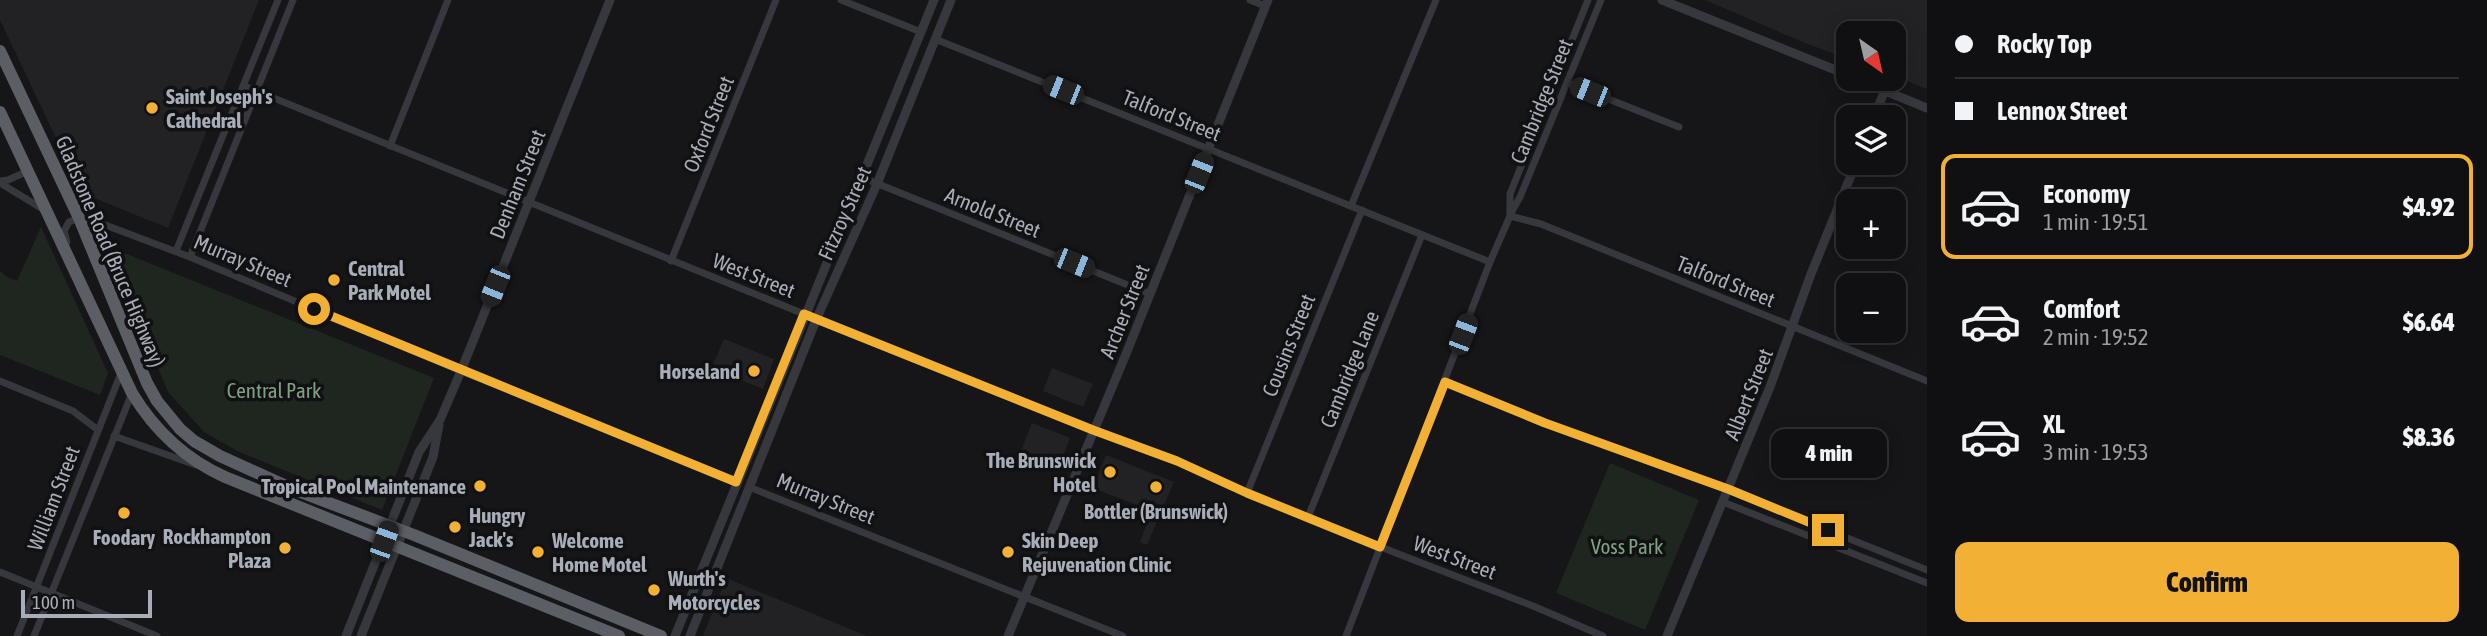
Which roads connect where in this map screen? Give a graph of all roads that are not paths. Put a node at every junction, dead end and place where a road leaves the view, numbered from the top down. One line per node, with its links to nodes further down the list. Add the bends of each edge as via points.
1 (278, 0): 20 (street)
2 (293, 0): 21 (street)
3 (448, 0): 26 (street)
4 (610, 0): 33 (street, Denham Street)
5 (776, 0): 42 (street, Oxford Street)
6 (841, 0): 15 (street, Talford Street)
7 (934, 0): 15 (street, Fitzroy Street)
8 (951, 0): 16 (street, Fitzroy Street)
9 (1250, 0): 14 (street)
10 (1436, 0): 34 (street)
11 (1588, 0): 37 (street, Cambridge Street, via 1510,194)
12 (1601, 0): 19 (street, Cambridge Street)
13 (1662, 0): 18 (street)
14 (1267, 3): 27 (street, Archer Street)
15 (920, 32): 16 (street, Talford Street); 30 (street, Fitzroy Street)
16 (935, 39): 27 (street, Talford Street); 32 (street, Fitzroy Street)
17 (0, 51): 38 (highway, Gladstone Road (Bruce Highway))
18 (1836, 70)
19 (1568, 83): 25 (street); 37 (street, Cambridge Street)
20 (244, 86): 21 (street, West Street); 40 (street)
21 (256, 91): 26 (street, West Street); 41 (street)
22 (1887, 91): 23 (street)
23 (1927, 108)
24 (0, 112): 28 (highway, Gladstone Road (Bruce Highway))
25 (1679, 127)
26 (390, 146): 33 (street, West Street)
27 (1209, 149): 34 (street, Talford Street); 45 (street, Archer Street)
28 (28, 171): 31 (street); 36 (highway, Gladstone Road (Bruce Highway))
29 (1851, 175): 49 (street, Albert Street)
30 (861, 177): 32 (street, Arnold Street); 47 (street, Fitzroy Street)
31 (0, 182): 36 (street)
32 (877, 184): 45 (street, Arnold Street); 48 (street, Fitzroy Street)
33 (527, 203): 42 (street, West Street); 50 (street, Denham Street)
34 (1351, 206): 35 (street, Talford Street)
35 (1362, 210): 39 (street, Talford Street); 64 (street, Cousins Street)
36 (46, 211): 44 (highway, Gladstone Road (Bruce Highway))
37 (1510, 215): 43 (street, Cambridge Street); 49 (street, Talford Street)
38 (79, 218): 40 (street, Murray Street); 44 (street, via 69,222 64,231 81,275); 46 (highway, Gladstone Road (Bruce Highway))
39 (1422, 235): 43 (street, Talford Street); 66 (street, Cambridge Lane)
40 (176, 251): 41 (street, Murray Street)
41 (190, 257): 50 (street, Murray Street)
42 (671, 261): 47 (street, West Street)
43 (1490, 262): 54 (street, Cambridge Street)
44 (79, 282): 51 (highway, Gladstone Road (Bruce Highway))
45 (1150, 294): 58 (street, Archer Street)
46 (117, 313): 55 (highway, via 134,380); 67 (highway, Gladstone Road (Bruce Highway), via 157,401 180,429 207,449)
47 (804, 314): 48 (street, West Street); 61 (street, Fitzroy Street)
48 (816, 320): 58 (street, West Street); 62 (street, Fitzroy Street)
49 (1793, 327): 53 (street, Talford Street); 63 (street, Albert Street)
50 (461, 371): 56 (street, Denham Street); 61 (street, Murray Street)
51 (121, 373): 55 (highway, Gladstone Road (Bruce Highway)); 57 (street, William Street)
52 (0, 381): 57 (street, via 73,411)
53 (1927, 381)
54 (1445, 382): 63 (street); 71 (street, Cambridge Street)
55 (132, 393): 59 (street, William Street); 60 (highway, Gladstone Road (Bruce Highway), via 160,432)
56 (440, 419): 67 (street, Denham Street, via 419,452); 68 (street, Denham Street, via 433,457)
57 (98, 430): 77 (street, William Street)
58 (1093, 430): 64 (street, West Street); 79 (street, Archer Street)
59 (114, 436): 60 (street); 78 (street, William Street)
60 (201, 466): 69 (highway, Gladstone Road (Bruce Highway))
61 (736, 482): 62 (street, Murray Street); 72 (street, Fitzroy Street)
62 (749, 487): 73 (street, Fitzroy Street); 79 (street, Murray Street)
63 (1728, 489): 65 (street, Albert Street); 74 (street)
64 (1247, 493): 66 (street, West Street)
65 (1723, 502): 76 (street); 93 (street, Albert Street)
66 (1308, 517): 71 (street, West Street)
67 (390, 527): 68 (highway, Gladstone Road (Bruce Highway)); 69 (street, Denham Street)
68 (404, 531): 70 (street, Denham Street); 87 (highway, Gladstone Road (Bruce Highway))
69 (384, 541): 70 (highway, Gladstone Road (Bruce Highway)); 84 (street, Denham Street)
70 (398, 547): 85 (street, Denham Street); 86 (highway, Gladstone Road (Bruce Highway))
71 (1380, 547): 91 (street, Cambridge Street); 92 (street, West Street)
72 (703, 565): 73 (street); 88 (street, Fitzroy Street)
73 (716, 570): 89 (street, Fitzroy Street)
74 (1927, 570)
75 (0, 572): 77 (street)
76 (1927, 583)
77 (37, 587): 78 (street); 81 (street, William Street)
78 (50, 593): 82 (street, William Street); 83 (street)
79 (1025, 597): 80 (street, Archer Street); 90 (street, Murray Street)
80 (1009, 635)
81 (17, 636)
82 (34, 636)
83 (158, 636)
84 (346, 636)
85 (361, 636)
86 (619, 636)
87 (661, 636)
88 (675, 636)
89 (690, 636)
90 (1124, 636)
91 (1346, 636)
92 (1602, 636)
93 (1667, 636)

